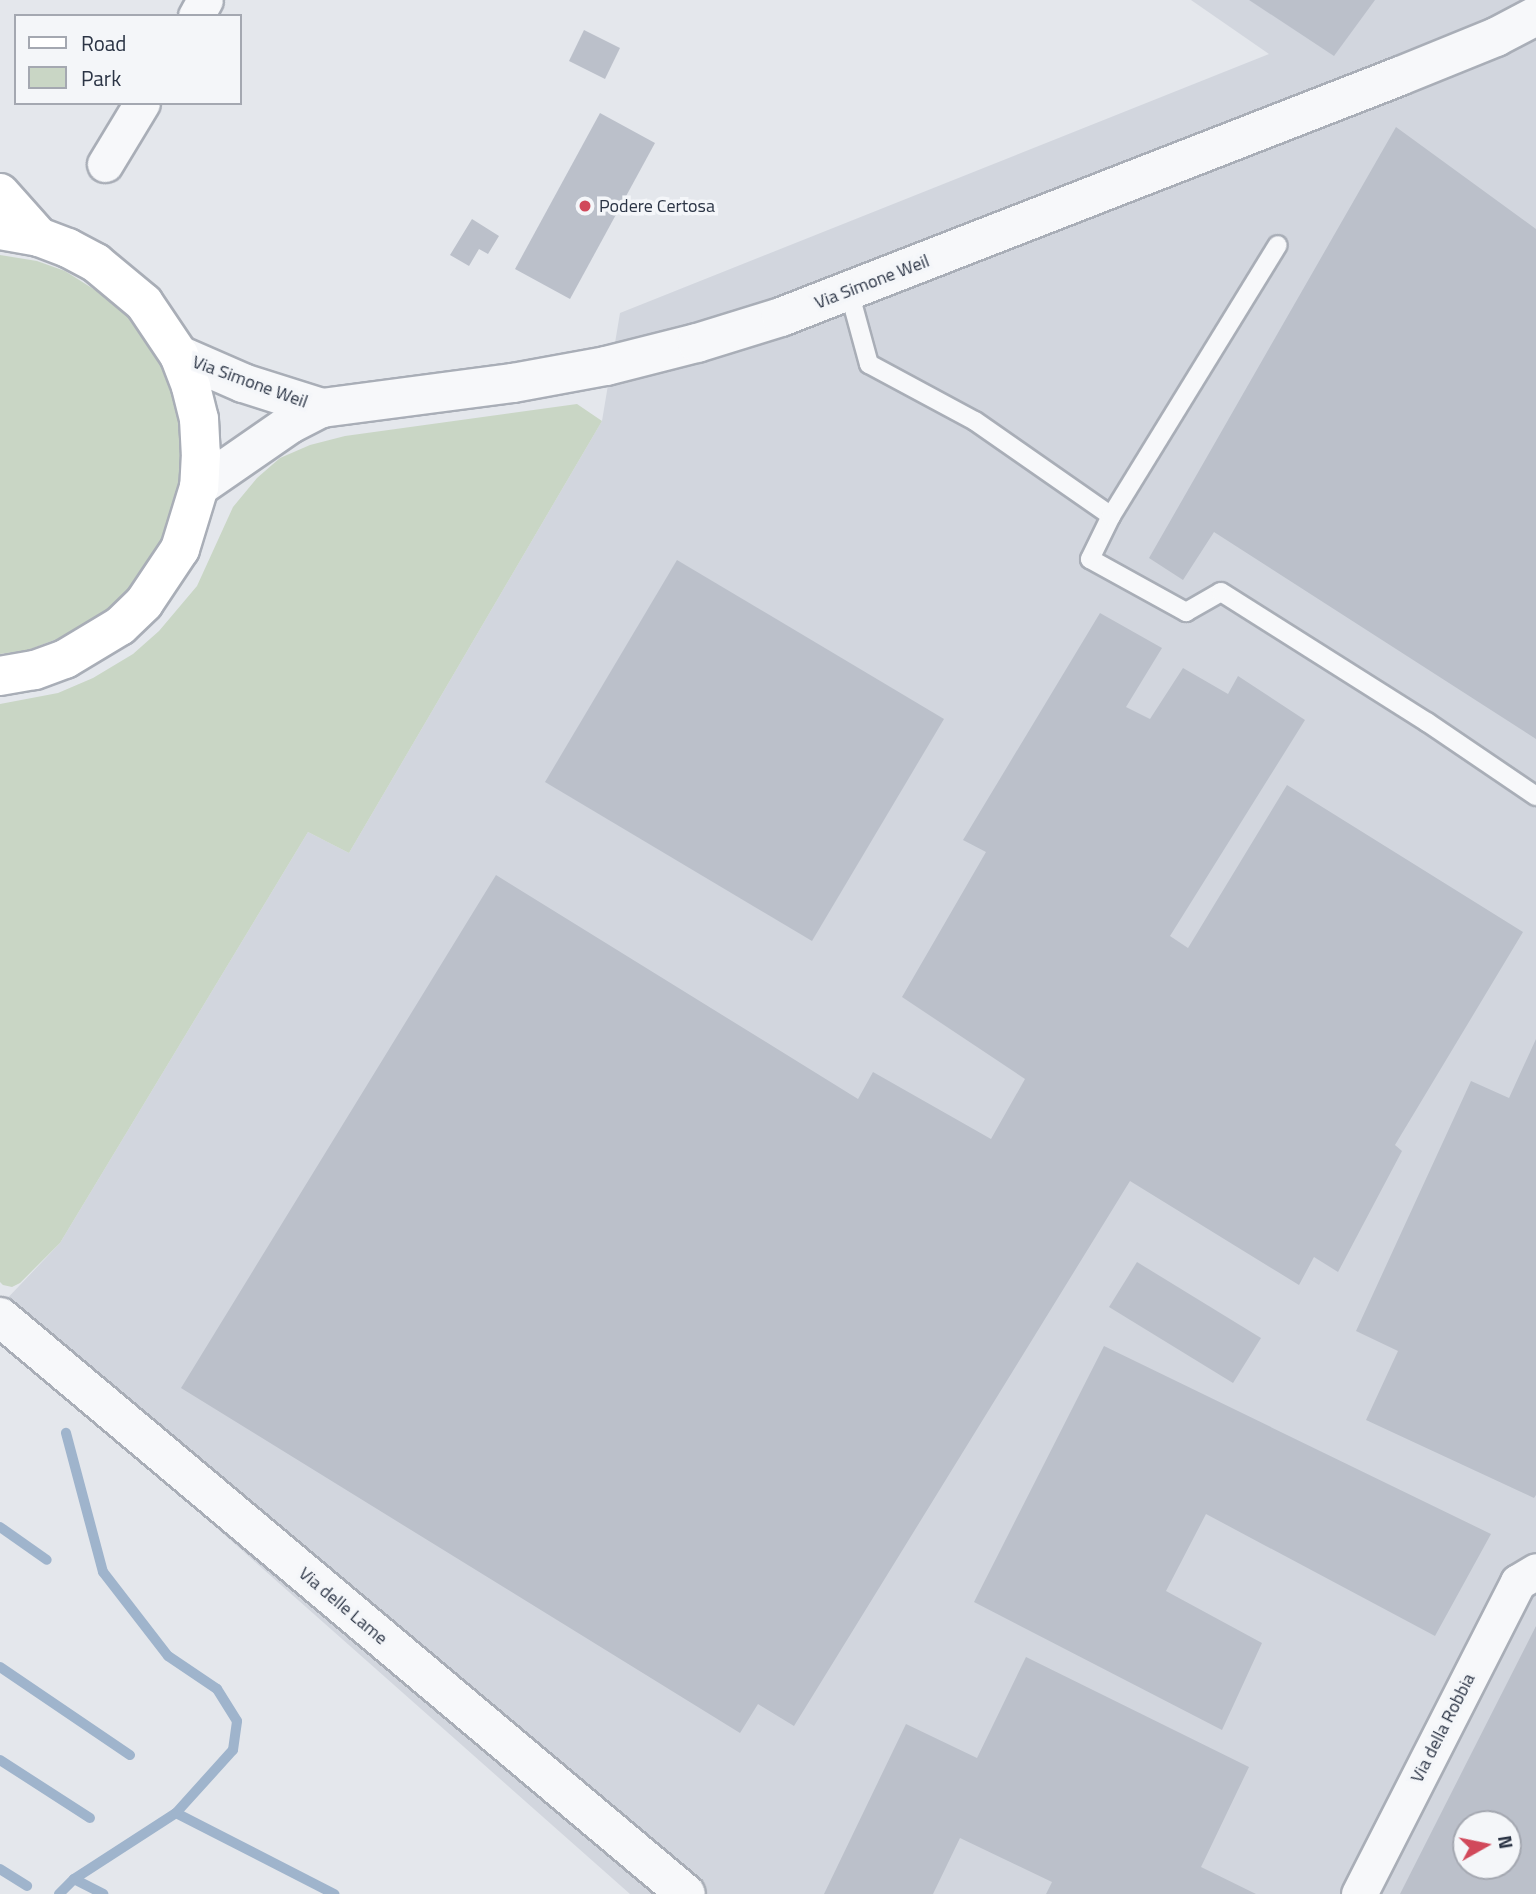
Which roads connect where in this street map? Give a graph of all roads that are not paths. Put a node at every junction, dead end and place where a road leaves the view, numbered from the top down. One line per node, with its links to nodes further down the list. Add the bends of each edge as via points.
1 (1536, 16): 8 (street, Via Simone Weil, via 1400,76)
2 (141, 105): 3 (street)
3 (106, 164)
4 (0, 193): 6 (main road)
5 (0, 230): 6 (main road)
6 (39, 237): 9 (main road, via 87,258 121,282 157,320)
7 (1278, 245): 12 (lane)
8 (849, 291): 10 (street, Via Simone Weil, via 696,344 606,366); 12 (lane, via 869,364 975,421)
9 (179, 355): 10 (street, Via Simone Weil, via 243,383); 11 (main road, via 199,419)
10 (322, 408): 11 (street, Via Simone Weil, via 290,424)
11 (199, 487): 13 (main road, via 180,549 144,603 120,626 65,659)
12 (1111, 516): 14 (lane, via 1090,559 1186,612 1221,592)
13 (0, 676)
14 (1536, 796)
15 (0, 1317): 17 (street, Via delle Lame)
16 (1536, 1571): 18 (street, Via della Robbia, via 1518,1582)
17 (686, 1894)
18 (1359, 1894)

